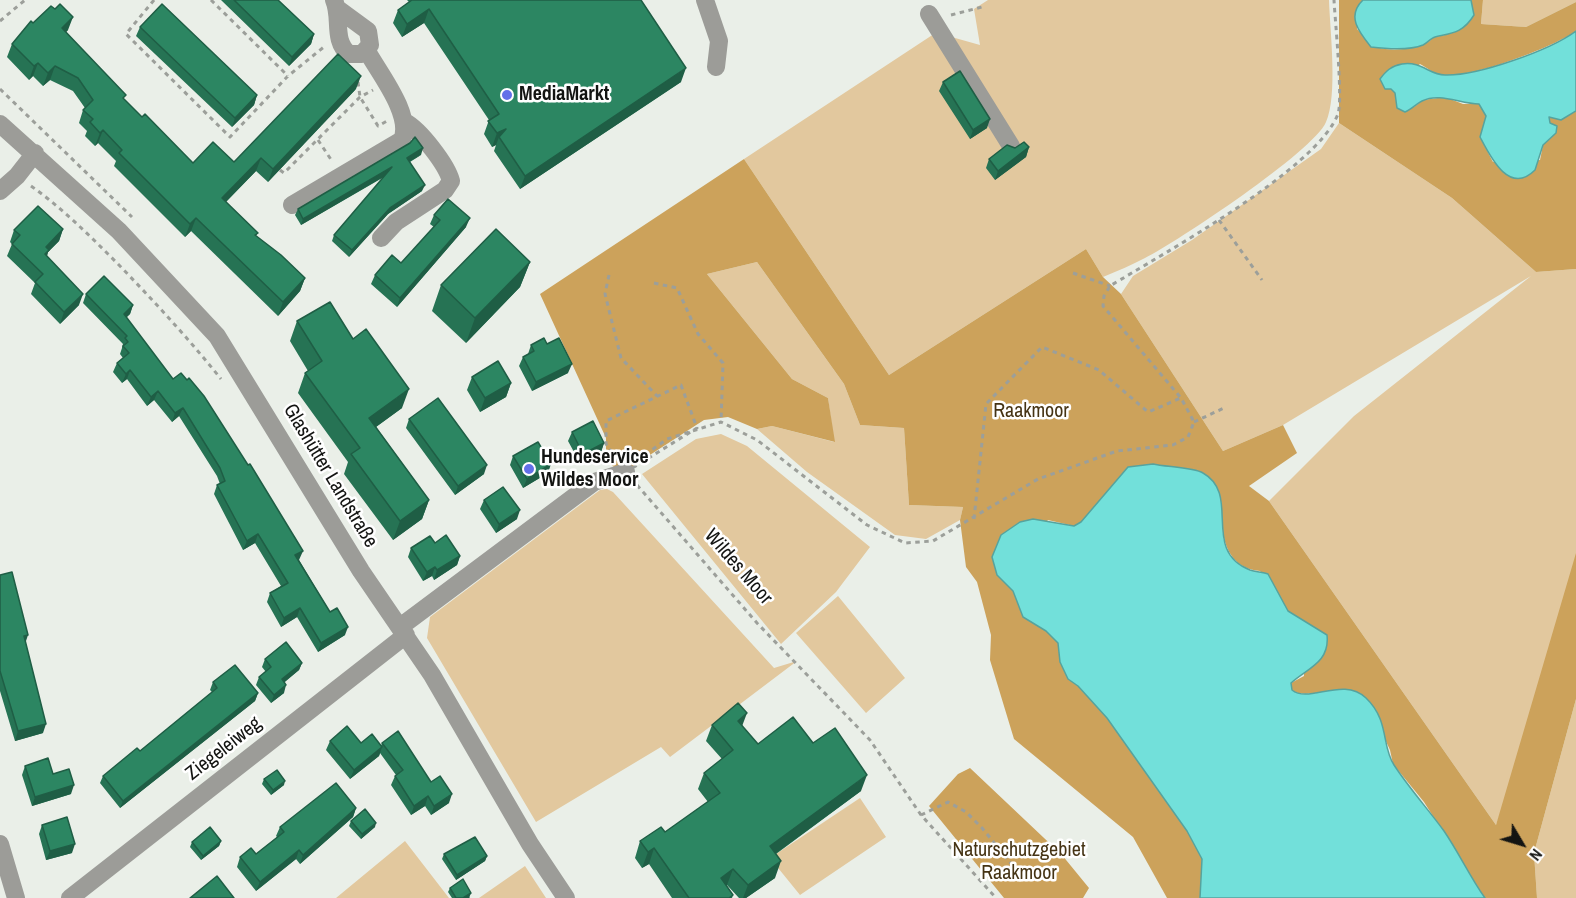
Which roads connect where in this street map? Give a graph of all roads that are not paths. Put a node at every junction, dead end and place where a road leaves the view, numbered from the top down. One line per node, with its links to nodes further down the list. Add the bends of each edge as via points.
1 (705, 0): 5 (street, via 719,41)
2 (336, 5): 4 (street, via 368,32 371,38); 4 (street, via 341,44 355,56)
3 (930, 14): 8 (street)
4 (367, 51): 6 (street)
5 (716, 67)
6 (403, 117): 11 (street, via 405,132 397,145); 12 (street, via 429,146 451,181 445,190 396,222)
7 (0, 124): 9 (street, Glashütter Landstraße)
8 (1011, 146)
9 (35, 153): 10 (street); 14 (street, Glashütter Landstraße, via 119,231 217,336 361,571)
10 (0, 191)
11 (291, 206)
12 (381, 238)
13 (626, 472): 14 (street, via 594,482)
14 (403, 631): 17 (street, Ziegeleiweg); 18 (street, Glashütter Landstraße)
15 (0, 844): 16 (street)
16 (16, 898)
17 (70, 898)
18 (566, 898)

